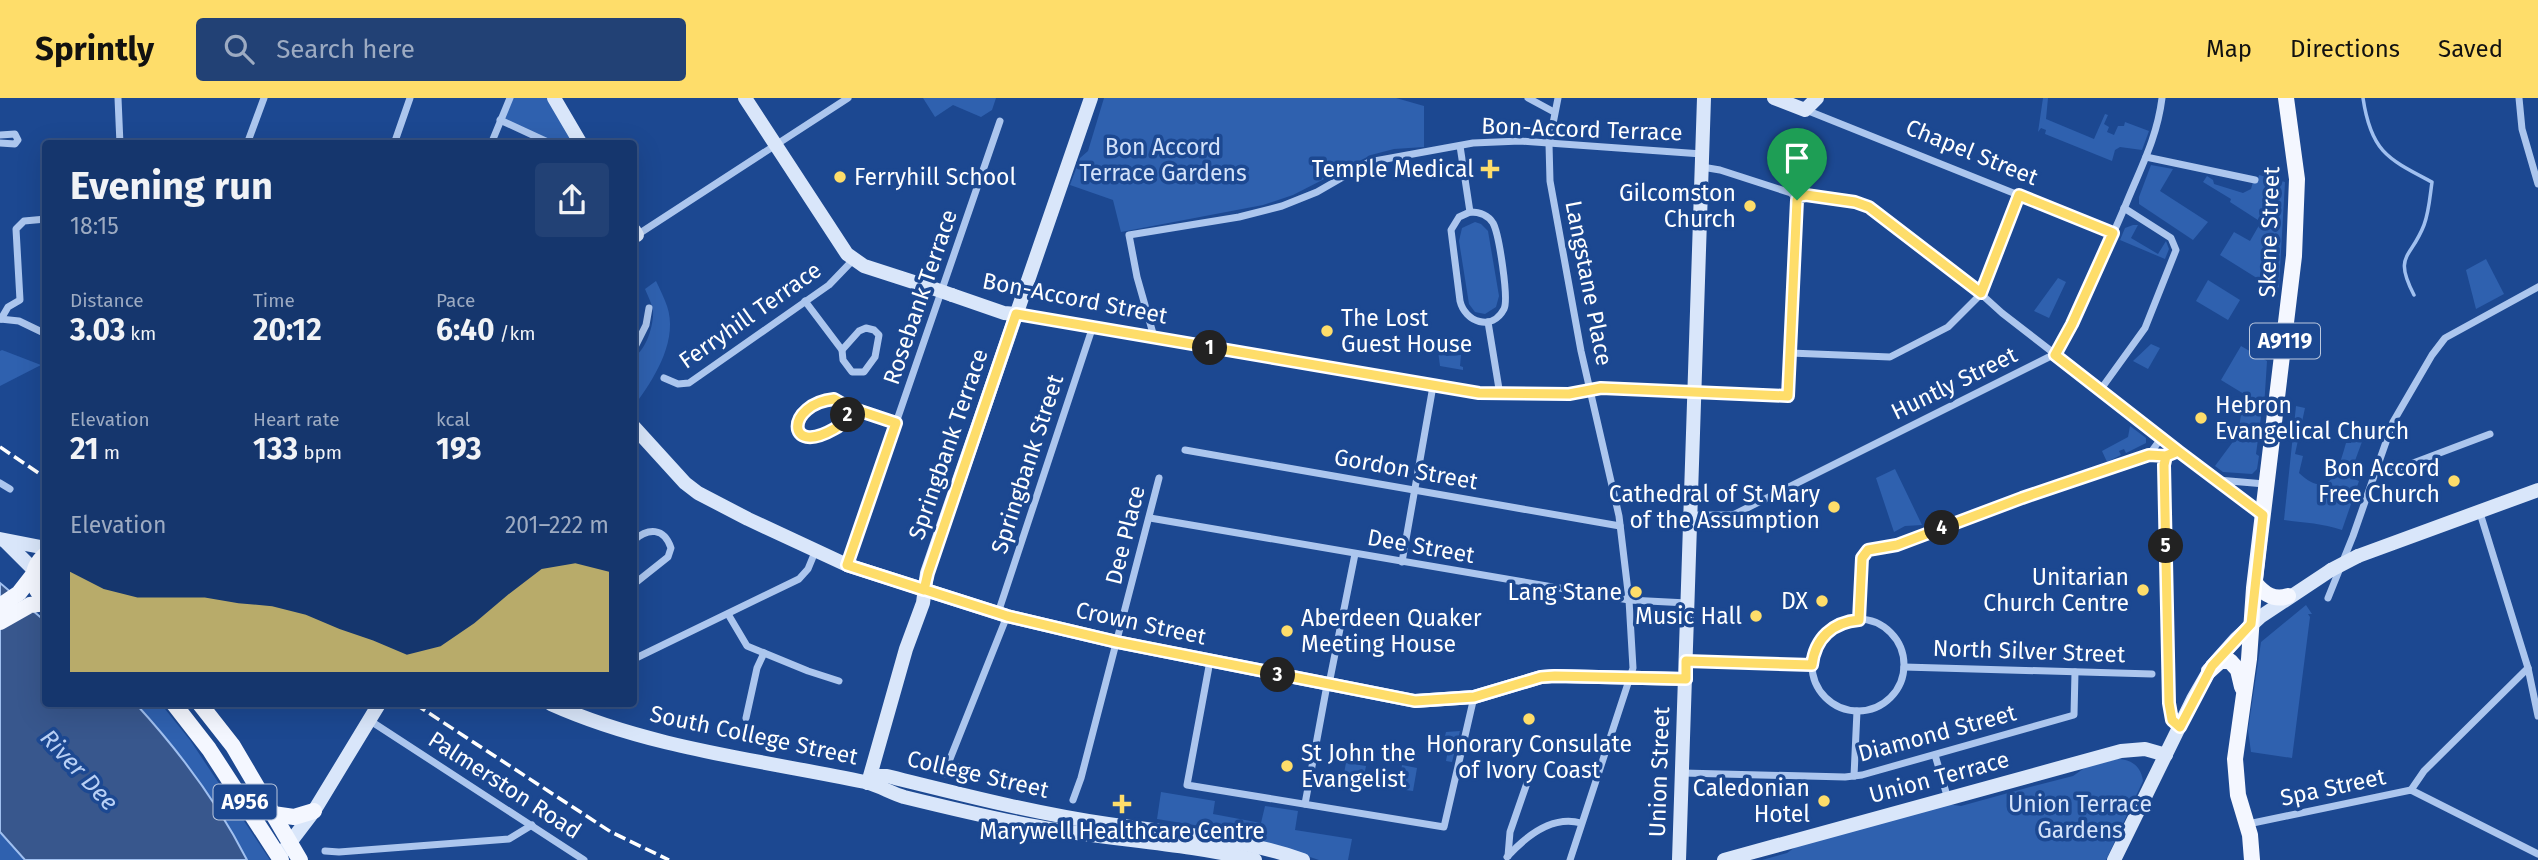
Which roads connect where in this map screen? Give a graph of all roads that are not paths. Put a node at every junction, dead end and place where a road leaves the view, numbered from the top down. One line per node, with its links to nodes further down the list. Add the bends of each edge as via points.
1 (118, 98): 21 (street)
2 (264, 98): 22 (street)
3 (410, 98): 23 (street)
4 (510, 98): 18 (street)
5 (554, 98): 26 (street)
6 (745, 98): 29 (street)
7 (848, 98): 29 (street)
8 (1091, 98): 47 (street, Springbank Terrace)
9 (1528, 98): 17 (street)
10 (1558, 98): 17 (street, Langstane Place)
11 (1704, 98): 32 (street, Union Street)
12 (1774, 98): 16 (street, Chapel Street)
13 (2162, 98): 31 (street, via 2158,127)
14 (2286, 98): 76 (main road, Skene Street / A9119, via 2297,179 2294,256)
15 (2519, 98): 34 (street, via 2522,129)
16 (1815, 106): 35 (street, Chapel Street)
17 (1554, 112): 28 (street, Langstane Place)
18 (500, 120): 24 (street); 25 (street)
19 (1000, 121): 64 (street, Rosebank Terrace)
20 (0, 135): 27 (street, via 15,134 18,140)
21 (120, 140)
22 (252, 140)
23 (395, 140)
24 (492, 140)
25 (542, 140)
26 (579, 140)
27 (0, 143)
28 (1549, 144): 30 (street, Bon-Accord Terrace, via 1500,141); 32 (street, Bon-Accord Terrace); 59 (street, Langstane Place, via 1552,194)
29 (775, 145): 40 (street); 42 (street)
30 (1460, 146): 38 (street); 52 (street, Bon-Accord Terrace, via 1368,162 1317,192 1273,209 1129,235)
31 (2146, 157): 33 (street); 37 (street)
32 (1702, 160): 36 (street, Bon-Accord Terrace, via 1791,193); 61 (street, Union Street)
33 (2255, 180)
34 (2538, 184)
35 (2019, 195): 41 (street, Chapel Street); 44 (street)
36 (1797, 200): 44 (street, via 1806,195 1869,207); 55 (street)
37 (2124, 208): 41 (street); 60 (street, via 2171,238 2176,250 2146,328)
38 (1470, 212): 49 (street, via 1487,217 1496,231 1506,303 1499,316); 49 (street, via 1459,217 1451,230 1460,301 1471,319)
39 (42, 219): 48 (street, via 24,221 16,229 20,300)
40 (637, 232)
41 (2113, 233): 56 (street)
42 (853, 260): 45 (street, Ferryhill Terrace, via 835,280); 47 (street, Bon-Accord Street, bridge)
43 (2538, 287): 72 (street, via 2445,338 2393,422)
44 (1981, 293): 55 (street, via 1948,327 1893,356); 56 (street)
45 (805, 301): 54 (street); 57 (street, Ferryhill Terrace, via 689,383)
46 (649, 308): 53 (street)
47 (1016, 314): 50 (street, Bon-Accord Street); 96 (street, Springbank Terrace)
48 (0, 319): 51 (street, via 19,321)
49 (1488, 322): 62 (street)
50 (1093, 326): 52 (street, Bon-Accord Street); 104 (street, Springbank Street)
51 (42, 332)
52 (1154, 337): 58 (street, Bon-Accord Street)
53 (637, 343)
54 (842, 350): 54 (street, via 866,328 879,335 875,357 864,372 847,368)
55 (1790, 354): 61 (street, Bon-Accord Street, via 1788,396)
56 (2055, 355): 60 (street); 81 (street, Huntly Street, via 1732,515)
57 (664, 378)
58 (1433, 386): 62 (street, Bon-Accord Street); 78 (street)
59 (1589, 390): 61 (street, Bon-Accord Street); 62 (street, Bon-Accord Street); 84 (street, Langstane Place)
60 (2101, 390): 67 (street)
61 (1695, 392): 81 (street, Union Street)
62 (1500, 395)
63 (848, 407): 63 (street, via 843,423 817,436 809,438 796,427 804,412 823,401 834,399); 64 (street)
64 (896, 423): 92 (street, Rosebank Terrace)
65 (637, 430): 88 (street, Crown Street, via 698,493)
66 (2490, 434): 72 (street, via 2392,471)
67 (2162, 438): 69 (street); 70 (street)
68 (1185, 450): 78 (street, Gordon Street)
69 (2178, 451): 71 (street); 74 (street)
70 (2149, 455): 71 (street); 105 (street, via 1897,545 1868,550 1862,558)
71 (2166, 456): 133 (street, via 2169,703 2172,720)
72 (2376, 468): 98 (street)
73 (1159, 478): 83 (street, Dee Place)
74 (2217, 480): 76 (street); 82 (street)
75 (0, 482): 77 (street)
76 (2267, 484): 82 (main road, Skene Street / A9119)
77 (10, 489)
78 (1415, 489): 84 (street, Gordon Street); 91 (street)
79 (2538, 490): 80 (street)
80 (2480, 513): 97 (street, bridge, via 2358,556); 115 (street)
81 (1691, 515): 101 (street, Union Street)
82 (2263, 515): 95 (main road, Skene Street / A9119)
83 (1150, 518): 89 (street, Dee Street); 108 (street, Dee Place)
84 (1620, 526): 100 (street, Langstane Place)
85 (637, 538): 94 (street, via 653,530 664,535 671,548 668,557)
86 (3, 540): 87 (street); 93 (street)
87 (42, 547)
88 (815, 552): 92 (street, Crown Street); 103 (street, via 799,579)
89 (1355, 554): 91 (street, Dee Street); 122 (street)
90 (42, 558): 93 (main road)
91 (1402, 562): 100 (street, Dee Street)
92 (847, 565): 96 (street, Crown Street)
93 (34, 572): 99 (main road); 99 (main road)
94 (637, 581)
95 (2255, 583): 97 (main road, via 2272,597); 107 (main road, Skene Street / A9119)
96 (924, 590): 104 (street, Crown Street); 141 (street, Springbank Terrace)
97 (2288, 596): 107 (street)
98 (2328, 597)
99 (35, 600): 102 (main road); 106 (main road)
100 (1629, 600): 101 (street, Dee Street); 119 (street, Langstane Place)
101 (1688, 603): 112 (street, Union Street)
102 (0, 606)
103 (728, 614): 109 (street, via 747,646); 110 (street)
104 (1002, 614): 108 (street, Crown Street); 136 (street, Springbank Street)
105 (1859, 620): 113 (street, via 1828,631 1817,645); 114 (street, via 1880,625 1894,636)
106 (0, 622)
107 (2251, 624): 116 (street); 124 (main road, Skene Street / A9119)
108 (1117, 642): 111 (street, Crown Street); 145 (street, Dee Place)
109 (764, 653): 121 (street); 131 (street)
110 (637, 658)
111 (1210, 661): 122 (street, Crown Street); 146 (street, via 1187,785)
112 (1686, 661): 113 (street); 120 (street, Union Street)
113 (1812, 665): 129 (street, via 1824,696 1839,707)
114 (1904, 667): 117 (street, North Silver Street); 129 (street, via 1891,698 1873,709)
115 (2528, 668): 130 (street); 143 (street, via 2424,771)
116 (2209, 671): 124 (main road, via 2221,662 2232,663 2241,676); 133 (street)
117 (2076, 672): 118 (street, North Silver Street); 134 (street, Diamond Street, via 2074,715)
118 (2152, 674)
119 (1630, 677): 120 (street, Crown Street); 123 (street, Crown Street, via 1541,677); 149 (street, Langstane Place)
120 (1686, 679): 138 (street, Union Street)
121 (839, 681)
122 (1328, 685): 123 (street, Crown Street, via 1415,701); 146 (street)
123 (1474, 697): 146 (street, via 1444,827)
124 (2243, 700): 150 (main road, Skene Street / A9119, via 2235,759 2238,795)
125 (176, 707): 155 (main road, A956)
126 (202, 707): 148 (main road, A956, via 233,746)
127 (377, 707): 132 (street)
128 (558, 707): 141 (street, South College Street, via 669,742)
129 (1857, 711): 140 (street)
130 (2538, 716)
131 (746, 718)
132 (369, 720): 147 (street); 151 (street, Palmerston Road)
133 (2180, 727): 135 (street)
134 (1935, 755): 140 (street, Diamond Street); 144 (street)
135 (2166, 755): 144 (street, Union Terrace, via 2127,750); 164 (street)
136 (948, 763): 137 (street); 139 (street, Springbank Street)
137 (965, 770)
138 (1683, 773): 140 (street, Diamond Street); 162 (street, Union Street)
139 (944, 774)
140 (1854, 776)
141 (868, 783): 159 (street, College Street, via 905,797 1035,827); 160 (street, College Street, via 887,776 1031,810 1222,839)
142 (1527, 783): 156 (street, via 1510,832)
143 (2411, 790): 150 (street, Spa Street); 154 (street, Spa Street)
144 (1948, 799): 163 (street, Union Terrace)
145 (1073, 800)
146 (1305, 804)
147 (314, 811): 148 (main road, via 294,817); 152 (street)
148 (273, 814): 152 (main road, A956)
149 (1581, 823): 156 (street, via 1556,822 1532,834); 161 (street, Langstane Place)
150 (2247, 824): 165 (main road, A9119)
151 (533, 825): 153 (street, via 509,839); 158 (street, Palmerston Road)
152 (291, 844): 155 (street); 157 (main road, A956)
153 (325, 851)
154 (2538, 854)
155 (280, 858)
156 (1507, 859)
157 (300, 860)
158 (584, 860)
159 (1255, 860)
160 (1303, 860)
161 (1570, 860)
162 (1679, 860)
163 (1724, 860)
164 (2113, 860)
165 (2252, 860)

